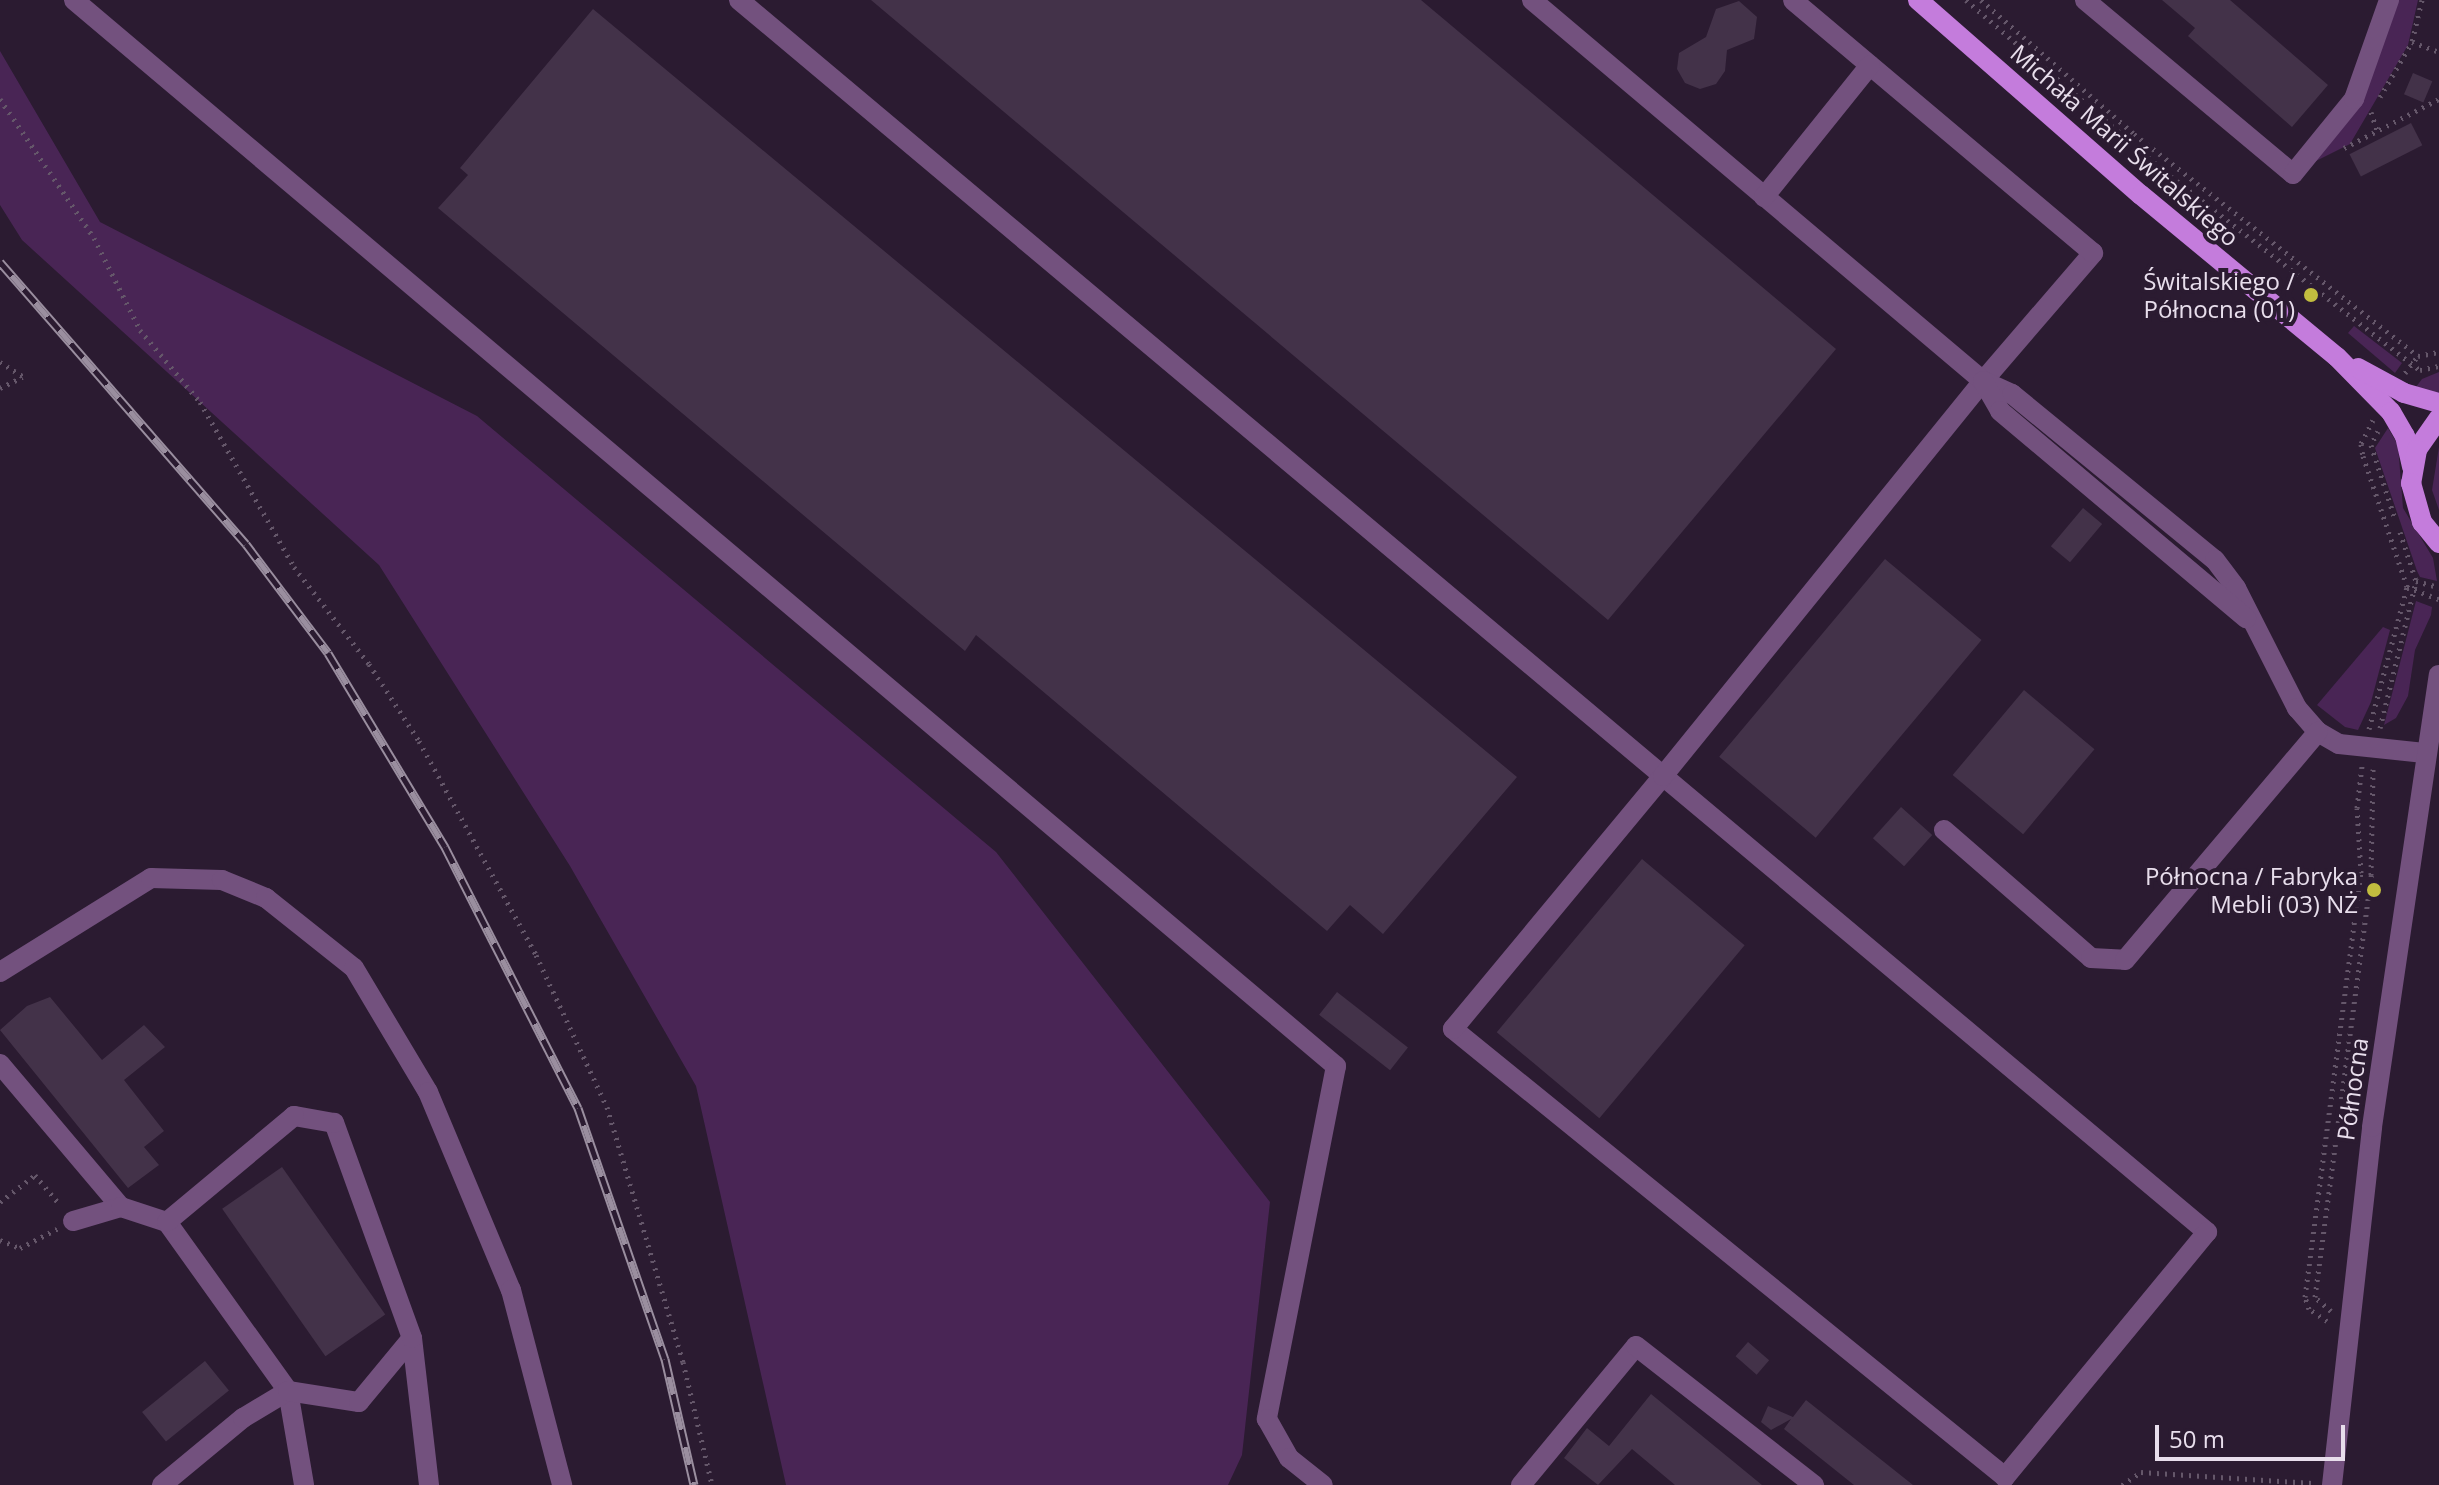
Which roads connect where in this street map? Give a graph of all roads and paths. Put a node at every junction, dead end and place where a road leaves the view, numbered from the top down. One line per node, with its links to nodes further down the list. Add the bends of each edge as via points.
1 (74, 0): 57 (street, via 1336,1066 1267,1419 1289,1458)
2 (739, 0): 37 (street)
3 (1532, 0): 18 (street)
4 (1793, 0): 13 (street)
5 (1918, 0): 20 (main road, Michała Marii Świtalskiego)
6 (1966, 0): 22 (path, via 2200,200 2420,370)
7 (1981, 0): 19 (path, via 2134,134 2418,356)
8 (2085, 0): 9 (street, via 2293,174 2354,99)
9 (2389, 0)
10 (2422, 0): 11 (path)
11 (2412, 42): 12 (path); 16 (path, via 2371,113)
12 (2439, 52)
13 (1870, 65): 18 (street); 23 (street, via 2093,253)
14 (0, 99): 56 (path, via 94,238 140,330 200,402 294,567 369,664 419,741 536,955 607,1107 683,1362)
15 (2439, 99): 16 (path)
16 (2377, 131): 17 (path)
17 (2338, 151)
18 (1764, 197): 23 (street)
19 (2439, 352)
20 (2337, 357): 25 (main road, Michała Marii Świtalskiego, via 2404,393); 27 (main road, Michała Marii Świtalskiego, via 2391,412 2405,436)
21 (0, 362): 24 (path, via 24,377)
22 (2439, 366)
23 (1983, 381): 34 (street, via 2000,411 2257,627 2297,708); 37 (street)
24 (0, 388)
25 (2439, 403)
26 (2439, 418): 27 (main road, via 2423,438)
27 (2412, 467): 28 (main road, Michała Marii Świtalskiego, via 2413,499)
28 (2434, 538): 29 (street)
29 (2439, 555)
30 (2416, 581): 35 (path)
31 (2407, 587): 35 (path)
32 (2439, 675): 33 (street, Północna)
33 (2437, 697): 36 (street, Północna)
34 (2318, 732): 35 (street, via 2339,744); 38 (street, via 2125,960 2091,958)
35 (2369, 748): 36 (street); 46 (path, via 2371,875 2315,1297 2325,1308); 47 (path, via 2357,808 2361,873 2305,1297 2309,1309)
36 (2425, 753): 46 (street, Północna)
37 (1663, 776): 50 (street, via 2207,1232); 50 (street, via 1453,1029)
38 (1944, 830)
39 (0, 972): 55 (street, via 151,878 222,880 266,898 354,968 428,1092 511,1290)
40 (0, 1064): 42 (street)
41 (0, 1202): 43 (path, via 35,1175)
42 (121, 1207): 43 (street); 44 (street)
43 (73, 1221): 45 (path, via 20,1248)
44 (167, 1222): 48 (street, via 294,1116 334,1123); 49 (street)
45 (0, 1240)
46 (2351, 1316): 51 (street, Północna)
47 (2327, 1321)
48 (412, 1338): 49 (street, via 359,1402); 54 (street)
49 (288, 1391): 52 (street, via 243,1418); 53 (street)
50 (2002, 1481)
51 (2332, 1484): 60 (path, via 2141,1472)
52 (162, 1485)
53 (304, 1485)
54 (429, 1485)
55 (562, 1485)
56 (712, 1485)
57 (1323, 1485)
58 (1521, 1485): 59 (street, via 1636,1346)
59 (1814, 1485)
60 (2122, 1485)

